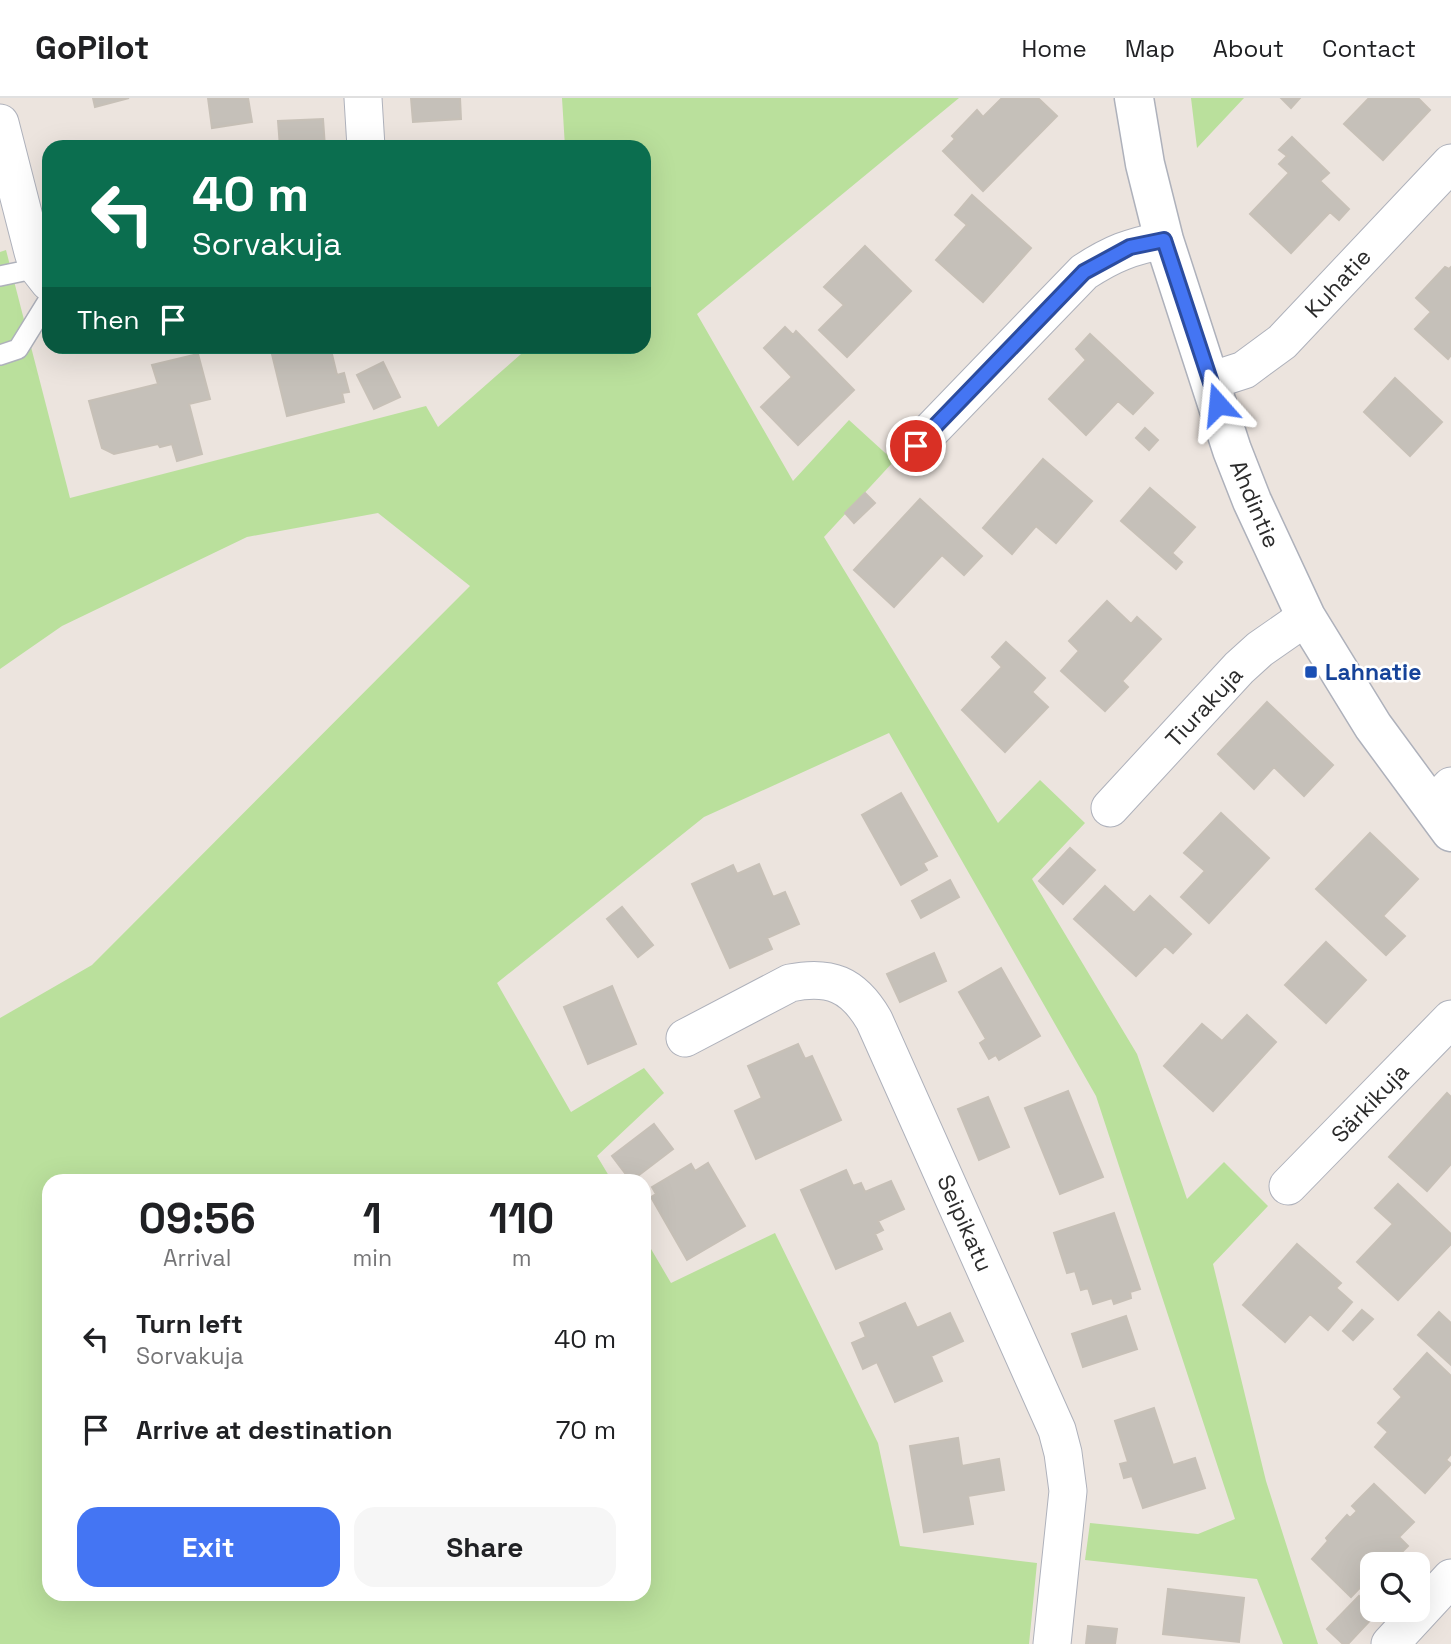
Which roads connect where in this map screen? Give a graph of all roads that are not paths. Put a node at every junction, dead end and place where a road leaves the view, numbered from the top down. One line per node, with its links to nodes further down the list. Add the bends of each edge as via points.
1 (363, 98): 4 (street)
2 (1134, 98): 6 (street, Ahdintie)
3 (0, 123): 7 (street)
4 (366, 140)
5 (1451, 163): 12 (street, Kuhatie, via 1282,342 1244,370)
6 (1164, 240): 12 (street, Ahdintie); 13 (street, via 1130,247 1084,272)
7 (42, 269)
8 (0, 276): 9 (lane)
9 (42, 282)
10 (42, 293): 11 (lane, via 19,349)
11 (0, 355)
12 (1210, 381): 14 (street, Ahdintie, via 1252,501)
13 (916, 446)
14 (1307, 617): 15 (street, Tiurakuja, via 1239,668); 16 (street, Ahdintie, via 1373,726)
15 (1110, 808)
16 (1445, 808)
17 (1451, 1019): 19 (street, Särkikuja)
18 (685, 1038): 21 (street, Seipikatu, via 790,983 808,979 841,985 864,1003 1057,1430 1068,1491)
19 (1288, 1186)
20 (1451, 1578): 22 (street)
21 (1052, 1644)
22 (1390, 1644)

